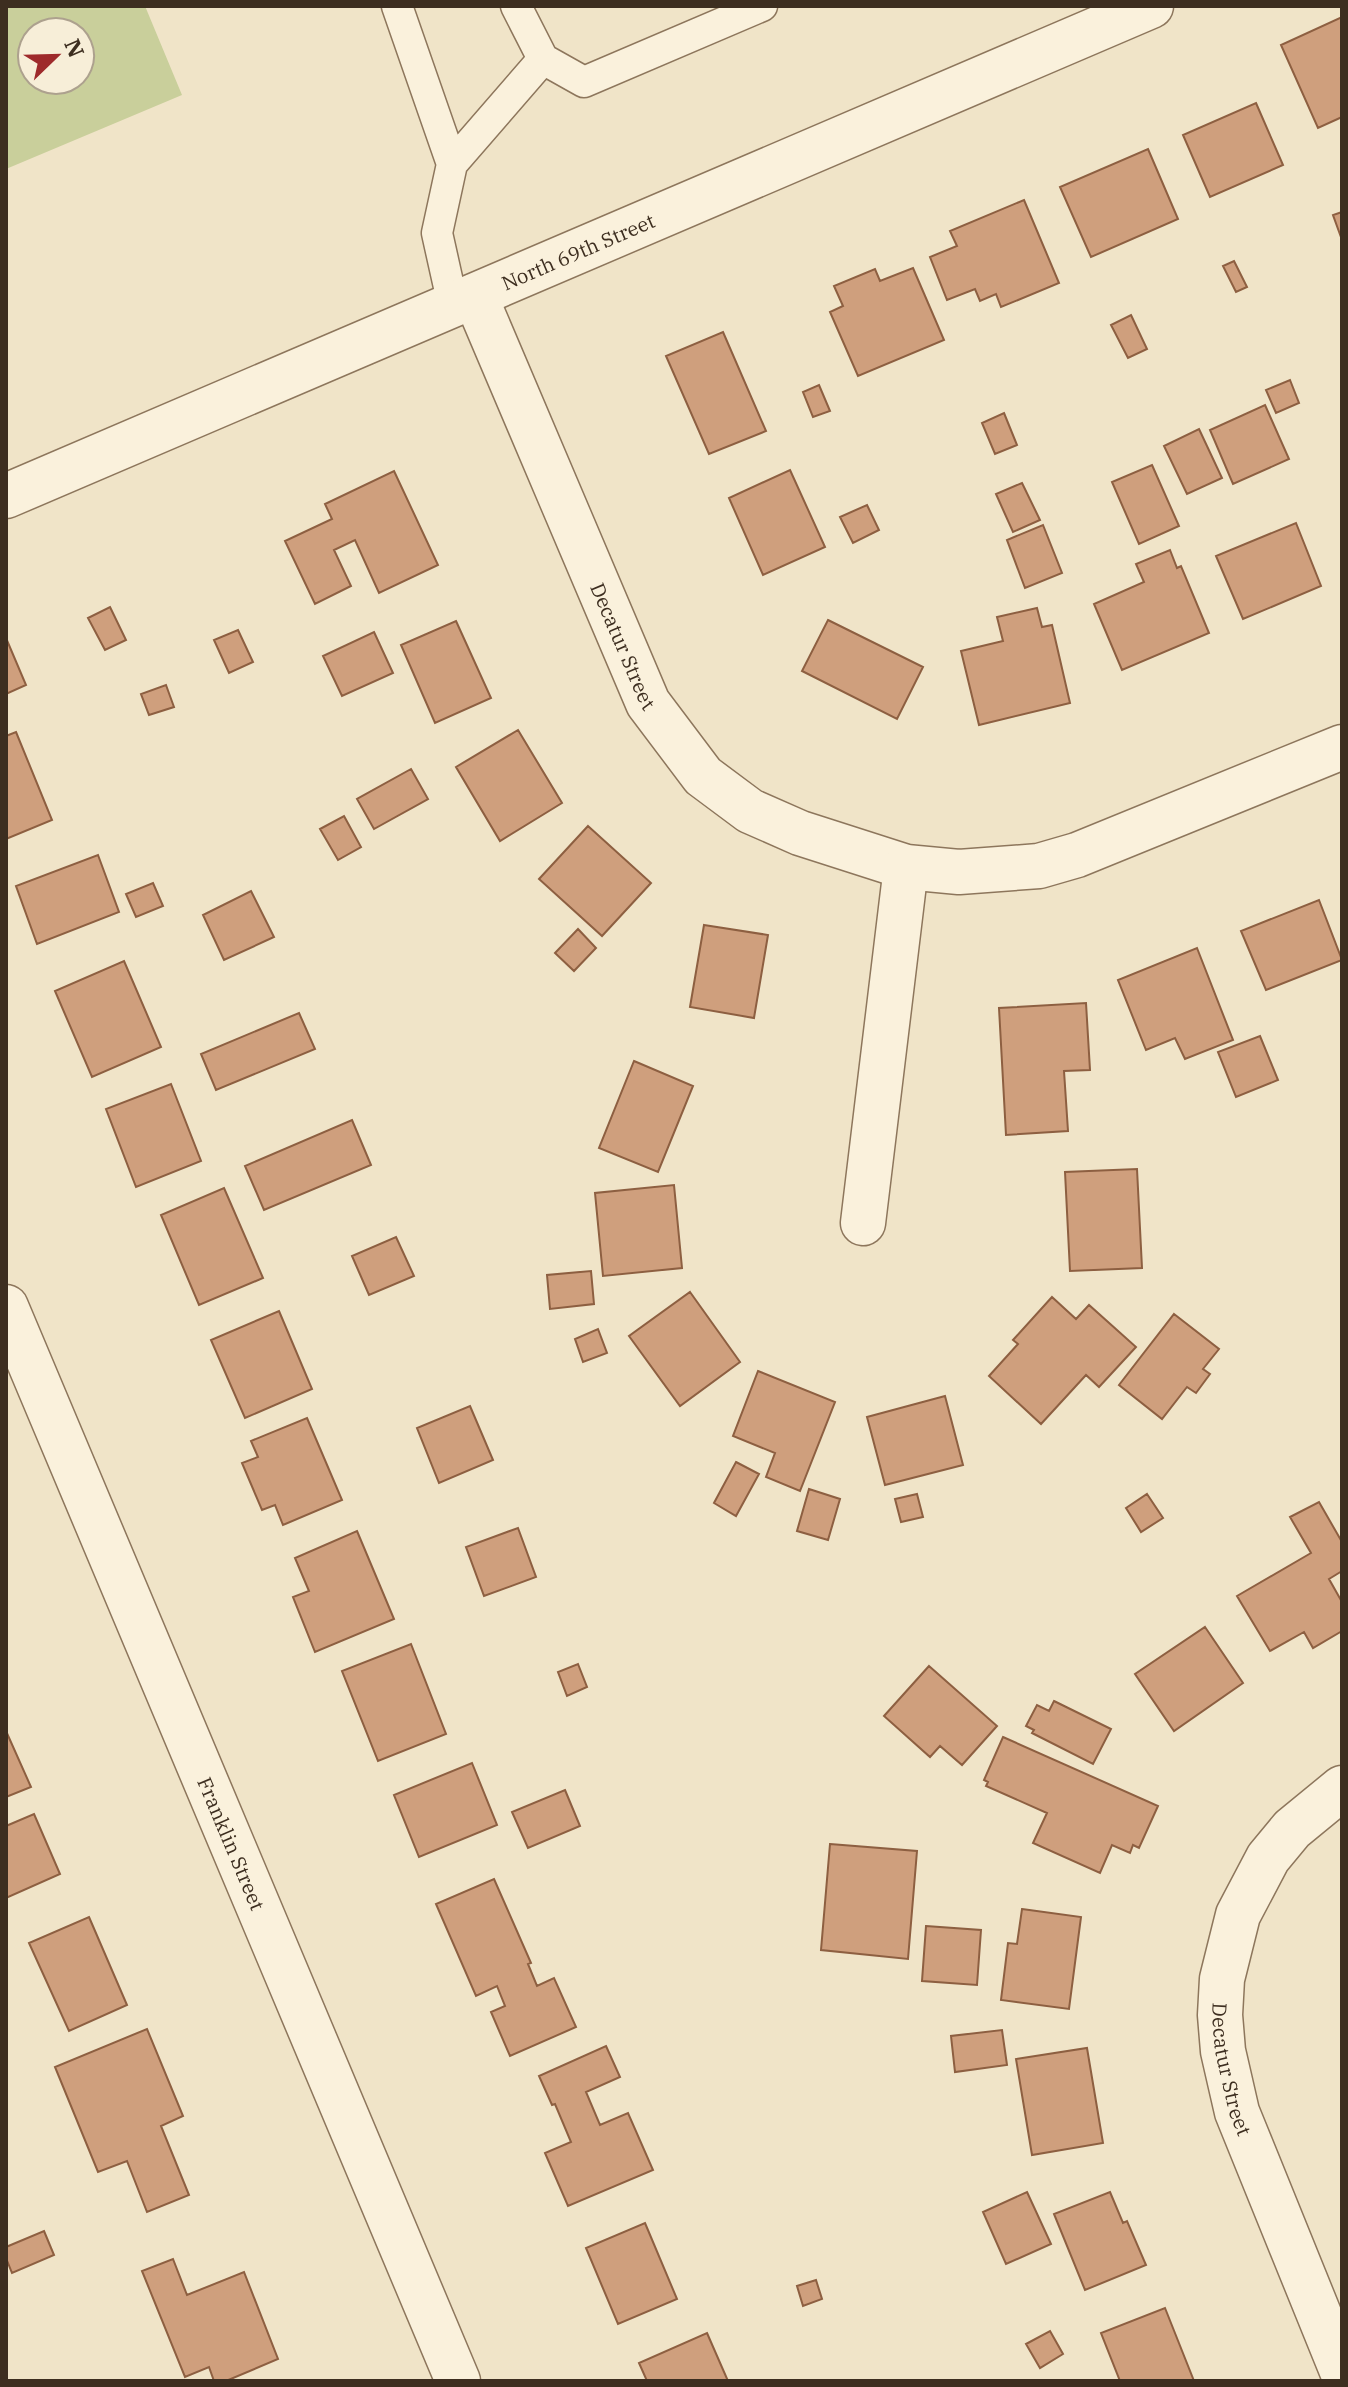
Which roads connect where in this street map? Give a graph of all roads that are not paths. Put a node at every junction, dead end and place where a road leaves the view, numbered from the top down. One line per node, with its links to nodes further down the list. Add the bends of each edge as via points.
1 (397, 6): 6 (lane)
2 (516, 6): 5 (lane)
3 (762, 6): 5 (lane, via 584,82)
4 (1151, 6): 7 (street, North 69th Street)
5 (543, 59): 6 (lane)
6 (452, 164): 7 (lane, via 437,233)
7 (464, 301): 8 (street, North 69th Street); 10 (street, Decatur Street, via 648,703 703,776 750,811)
8 (6, 496)
9 (1342, 747): 10 (street, Decatur Street, via 1039,866 959,872)
10 (906, 867): 11 (street)
11 (863, 1223)
12 (6, 1307): 15 (street, Franklin Street)
13 (1342, 1788): 14 (street, Decatur Street, via 1292,1829 1268,1858 1238,1915 1222,1979 1220,2015 1237,2112)
14 (1342, 2371)
15 (458, 2381)

